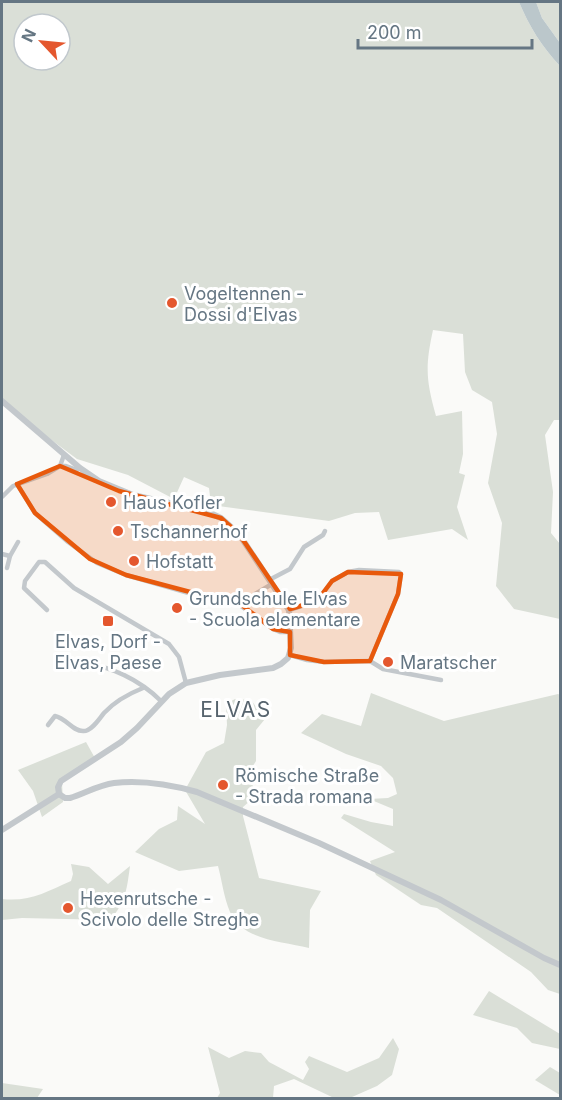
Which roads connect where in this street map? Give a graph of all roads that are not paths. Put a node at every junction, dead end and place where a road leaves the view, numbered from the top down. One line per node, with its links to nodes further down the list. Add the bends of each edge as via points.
1 (2, 401): 2 (street)
2 (64, 455): 3 (street); 4 (street)
3 (60, 466): 4 (street); 5 (street)
4 (80, 468): 12 (street, via 119,491 221,518 239,534)
5 (17, 484): 6 (street); 13 (street, via 35,513 97,563 126,575)
6 (2, 497)
7 (325, 531): 12 (street)
8 (18, 542): 10 (street)
9 (2, 554): 10 (street)
10 (10, 556): 11 (street)
11 (7, 568)
12 (271, 582): 13 (street); 15 (street)
13 (243, 606): 16 (street, via 273,629)
14 (47, 609): 21 (street, via 24,588 39,562 45,562 74,588 169,644 179,657)
15 (289, 610): 16 (street); 18 (street, via 317,601 332,581 348,572 399,572 399,594)
16 (290, 632): 17 (street)
17 (290, 655): 18 (street, via 324,662); 21 (street, via 273,668)
18 (370, 660): 20 (street, via 383,669)
19 (77, 661): 22 (street, via 115,670 133,678)
20 (441, 680)
21 (186, 683): 23 (street)
22 (143, 688): 23 (street); 24 (street, via 110,706 88,730 82,732 55,716)
23 (161, 701): 25 (street, via 121,742 61,781)
24 (48, 725)
25 (59, 794): 26 (street); 27 (street, via 69,798 114,783 197,792 300,834 441,900)
26 (2, 830)
27 (561, 965)

